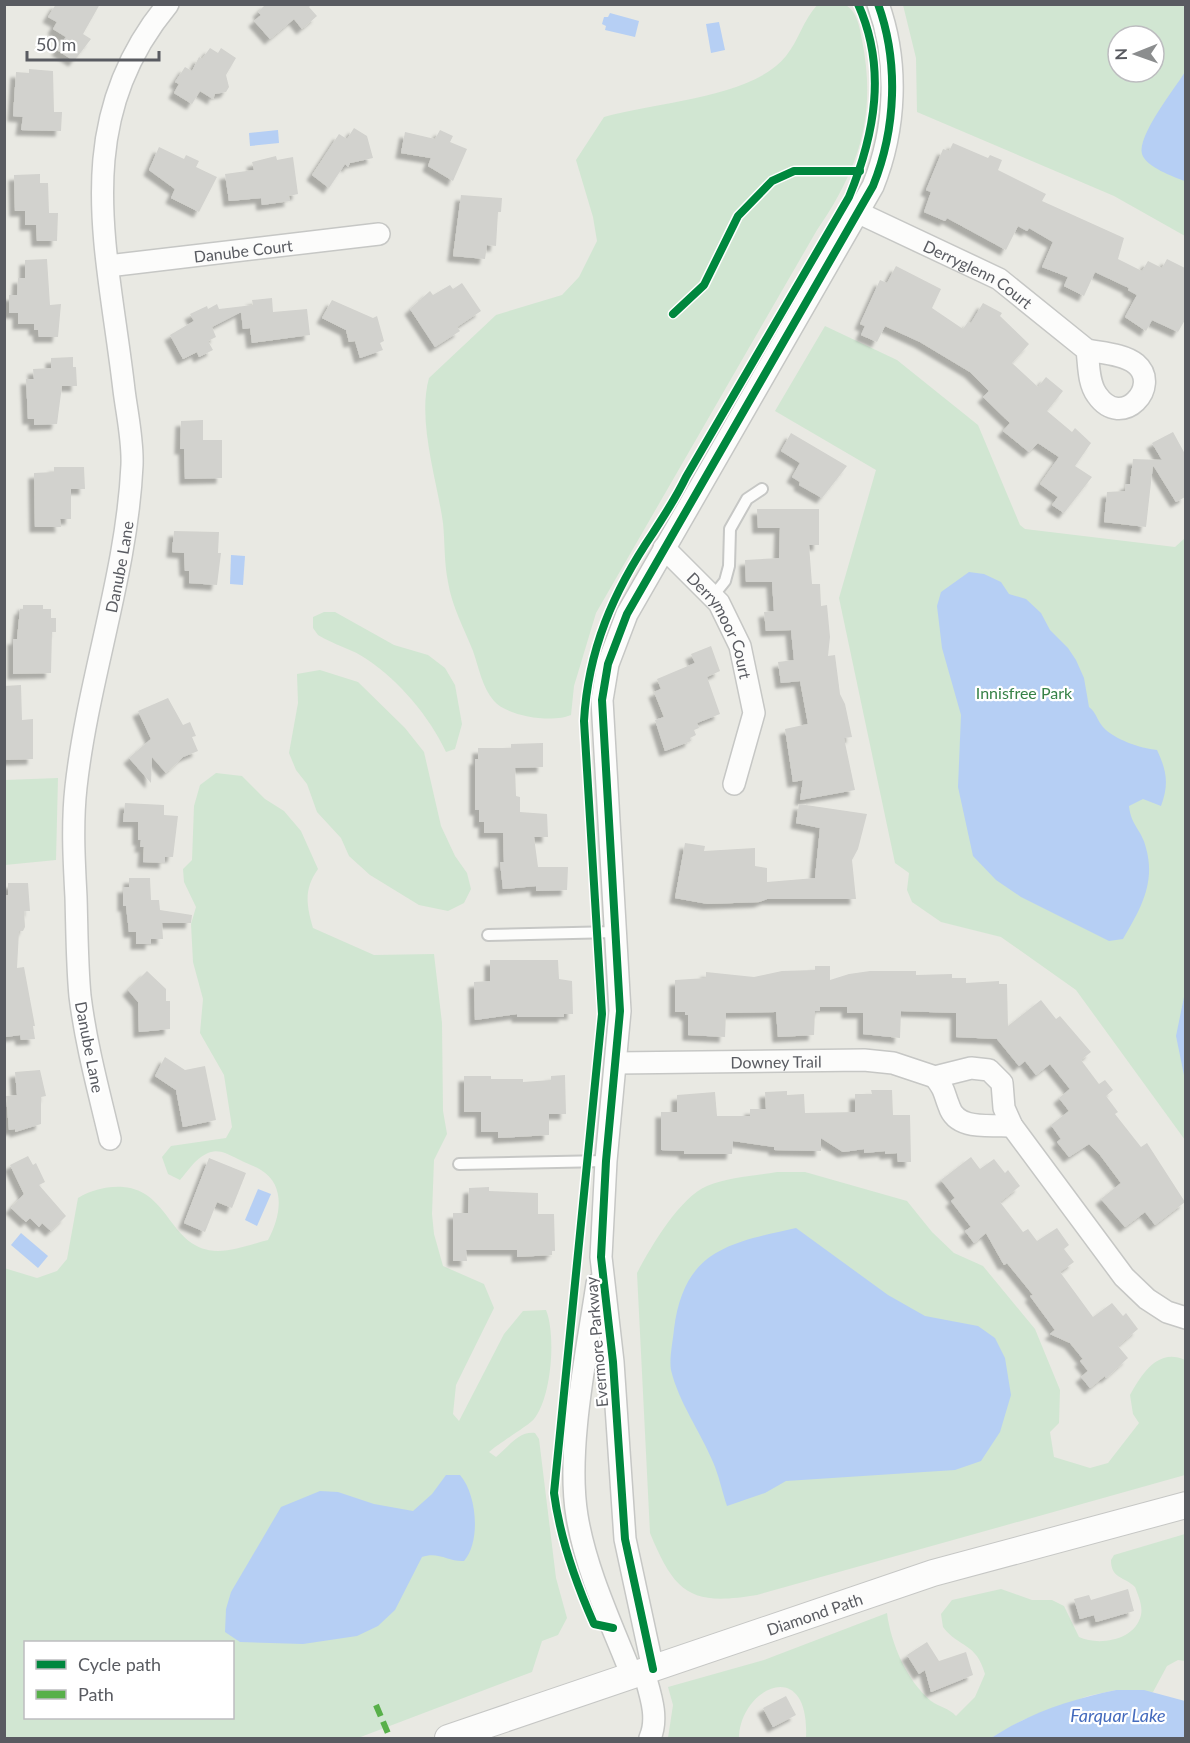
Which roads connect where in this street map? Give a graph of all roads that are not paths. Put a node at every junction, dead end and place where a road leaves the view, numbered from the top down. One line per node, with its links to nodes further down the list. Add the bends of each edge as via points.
1 (168, 4): 5 (street, Danube Lane, via 133,56 108,124 101,181)
2 (878, 4): 3 (street, Evermore Parkway, via 893,84 892,110 880,170)
3 (859, 213): 6 (street, Derryglenn Court, via 999,279); 8 (street, Evermore Parkway)
4 (379, 234): 5 (street, Danube Court)
5 (108, 266): 16 (street, Danube Lane, via 132,462 128,513 76,786 73,838 80,995)
6 (1087, 350)
7 (762, 489): 9 (lane, via 747,499 730,529 725,581)
8 (664, 548): 9 (street, Derrymoor Court); 11 (street, Evermore Parkway, via 619,630 602,700)
9 (713, 596): 10 (street, Derrymoor Court, via 740,646 754,713)
10 (734, 784)
11 (616, 933): 12 (lane); 13 (street, Evermore Parkway, via 620,1011)
12 (488, 935)
13 (616, 1064): 14 (street, Downey Trail, via 864,1060); 17 (street, Evermore Parkway)
14 (935, 1077): 15 (street, via 947,1093 949,1108 960,1121); 15 (street, Downey Trail, via 971,1068 989,1070 1002,1083 1004,1108)
15 (1012, 1125): 20 (street, Downey Trail, via 1124,1277 1147,1299)
16 (110, 1139)
17 (606, 1161): 18 (lane); 19 (street, Evermore Parkway)
18 (459, 1164)
19 (601, 1257): 22 (street, Evermore Parkway, via 613,1362 625,1539); 22 (street, Evermore Parkway, via 573,1478 577,1517 597,1587)
20 (1185, 1318)
21 (1185, 1505): 22 (street, Diamond Path, via 933,1573)
22 (643, 1672): 23 (street, Diamond Path); 24 (street, via 654,1712)
23 (448, 1738)
24 (650, 1738)

